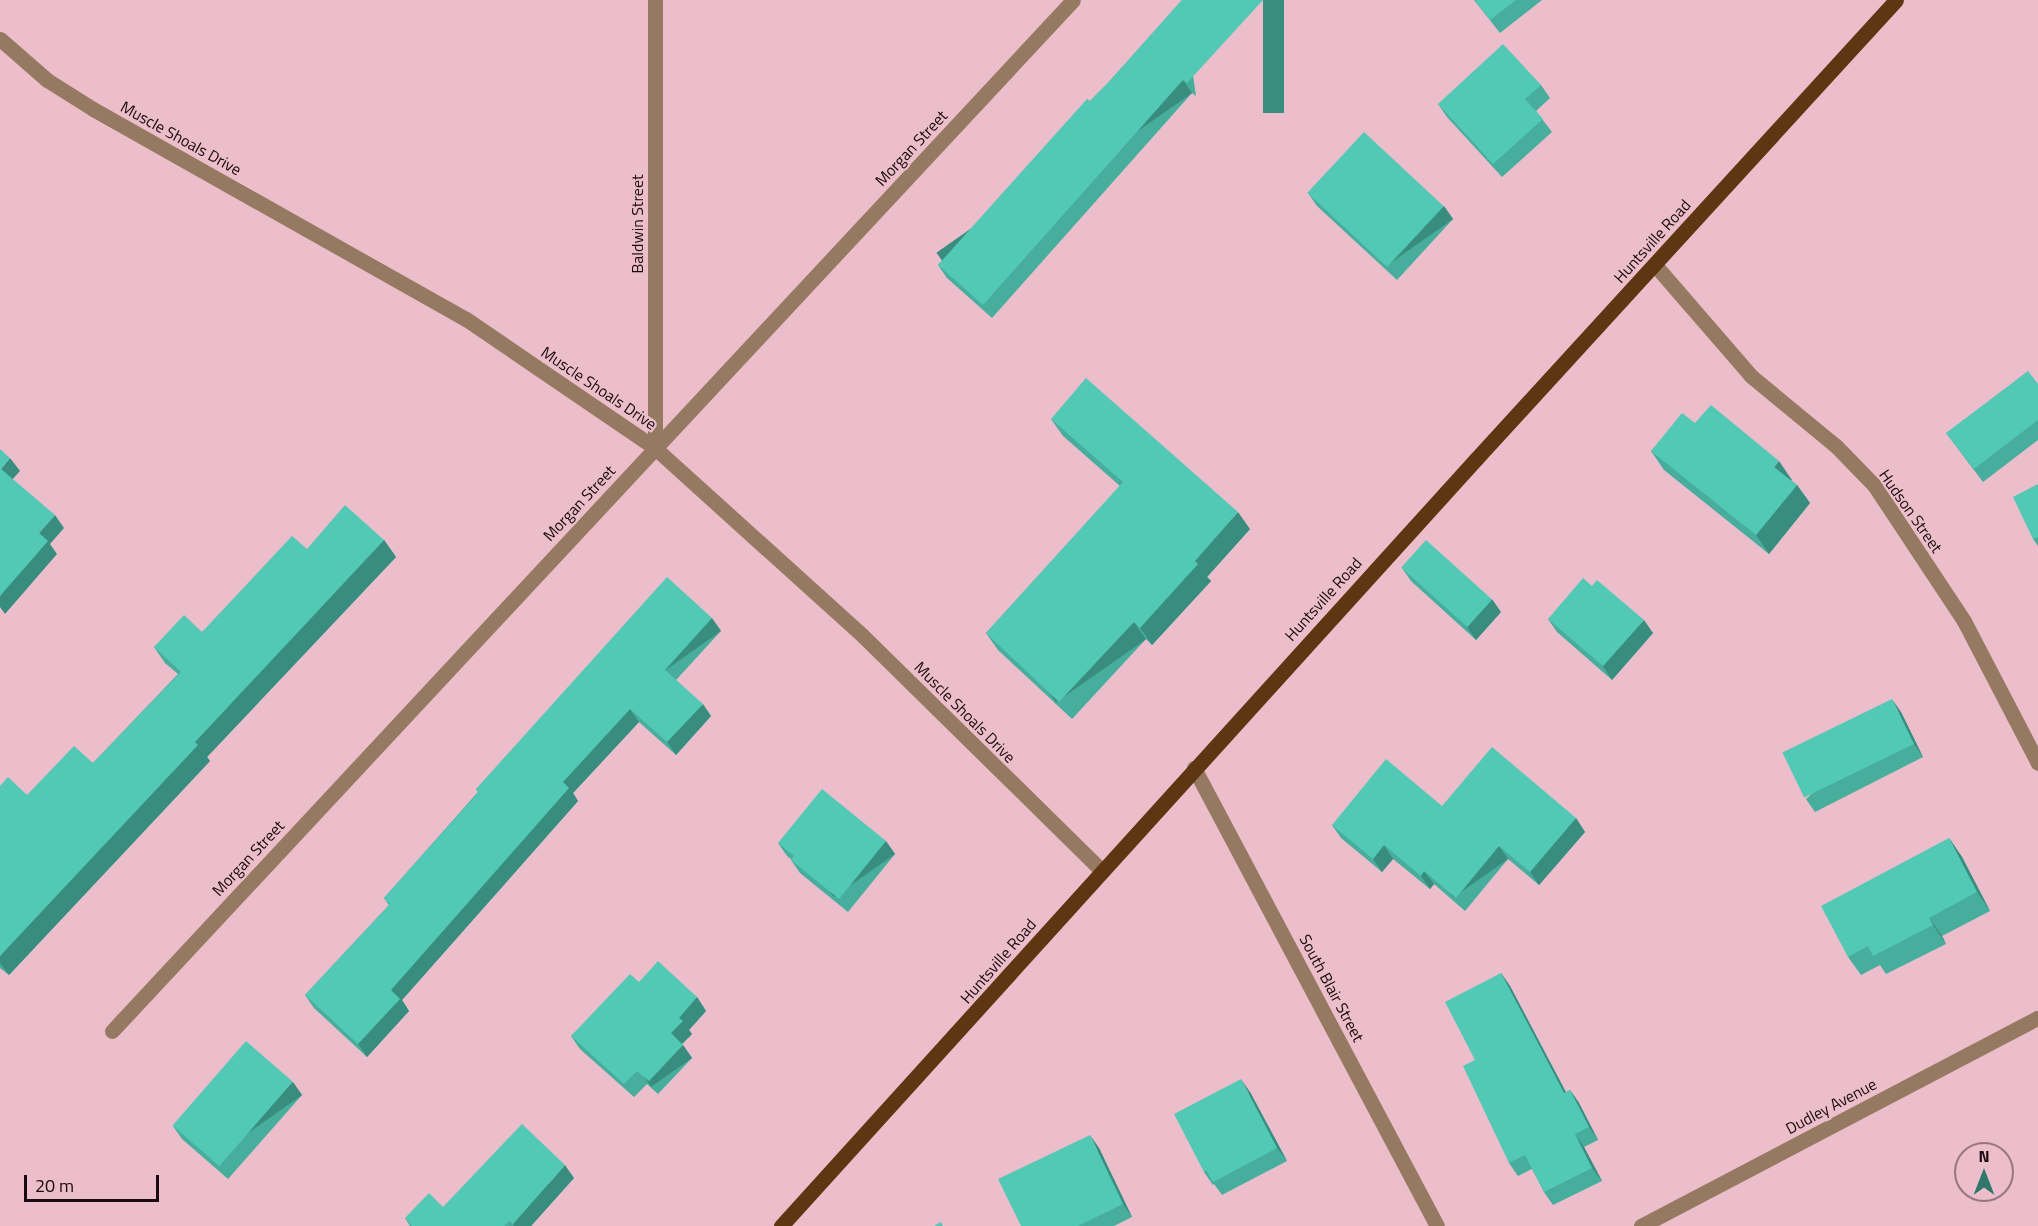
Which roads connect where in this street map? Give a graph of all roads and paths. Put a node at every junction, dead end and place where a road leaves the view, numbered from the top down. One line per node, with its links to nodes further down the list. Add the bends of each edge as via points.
1 (656, 0): 6 (street, Baldwin Street)
2 (1073, 0): 6 (street, Morgan Street)
3 (1896, 0): 5 (main road, Huntsville Road)
4 (0, 39): 6 (street, Muscle Shoals Drive, via 47,80 93,109 466,319)
5 (1655, 265): 7 (street, Hudson Street, via 1751,376 1836,446 1874,485 1964,621); 8 (main road, Huntsville Road)
6 (655, 448): 9 (street, Muscle Shoals Drive, via 862,635); 11 (street, Morgan Street)
7 (2038, 763)
8 (1194, 768): 9 (main road, Huntsville Road); 13 (street, South Blair Street)
9 (1101, 870): 12 (main road, Huntsville Road)
10 (2038, 1018): 14 (street, Dudley Avenue)
11 (112, 1031)
12 (781, 1226)
13 (1437, 1226)
14 (1641, 1226)

